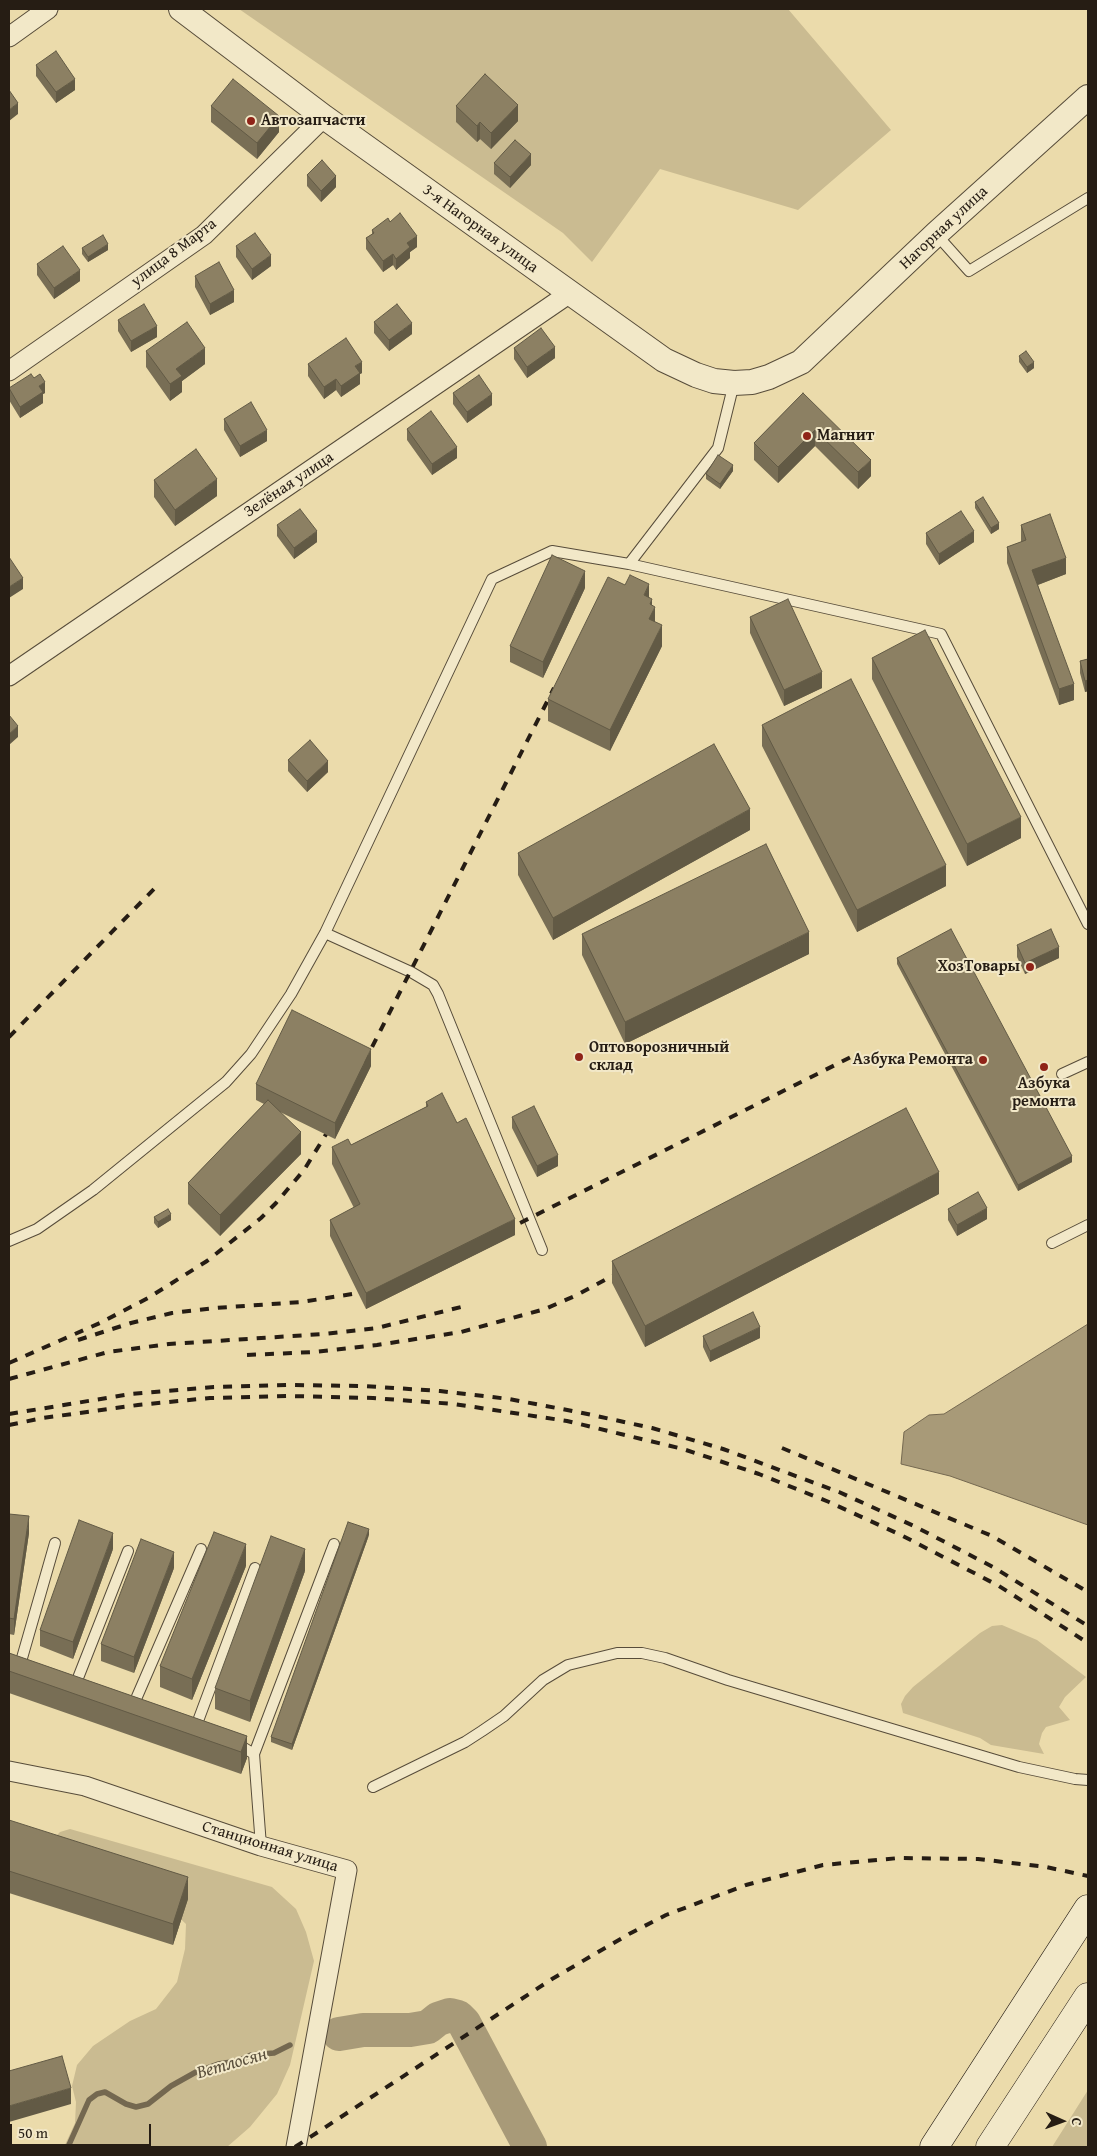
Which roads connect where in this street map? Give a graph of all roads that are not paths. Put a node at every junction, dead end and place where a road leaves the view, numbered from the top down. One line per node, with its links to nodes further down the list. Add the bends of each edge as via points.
1 (48, 9): 3 (street)
2 (181, 9): 5 (street, 3-я Нагорная улица)
3 (9, 37)
4 (1088, 97): 7 (street, Нагорная улица)
5 (324, 117): 8 (street, 3-я Нагорная улица); 10 (street, улица 8 Марта, via 204,235)
6 (1088, 198): 7 (lane, via 969,271)
7 (936, 234): 9 (street, Нагорная улица)
8 (570, 293): 11 (street, 3-я Нагорная улица, via 679,369 714,381); 13 (street, Зелёная улица)
9 (801, 362): 11 (street, 3-я Нагорная улица, via 769,377)
10 (9, 371)
11 (734, 383): 12 (lane, via 718,448)
12 (629, 564): 14 (lane, via 942,634); 15 (lane, via 552,551 492,579)
13 (9, 676)
14 (1088, 924)
15 (325, 933): 19 (lane, via 272,1023 226,1082 93,1190 37,1229); 21 (lane, via 411,972 438,994)
16 (1088, 1062): 17 (lane)
17 (1062, 1074)
18 (1088, 1224): 20 (lane)
19 (9, 1240)
20 (1052, 1243)
21 (542, 1250)
22 (55, 1543): 27 (lane, via 26,1660)
23 (334, 1544): 32 (lane)
24 (201, 1550): 29 (lane)
25 (128, 1551): 28 (lane)
26 (255, 1568): 30 (lane)
27 (9, 1655)
28 (78, 1678)
29 (136, 1699)
30 (197, 1722)
31 (230, 1740): 32 (lane)
32 (254, 1754): 36 (lane)
33 (9, 1771): 36 (street, Станционная улица, via 85,1786)
34 (1088, 1780): 35 (lane, via 1019,1767 665,1658 617,1652 568,1665 543,1680 504,1716 471,1738)
35 (373, 1787)
36 (261, 1846): 39 (street, Станционная улица, via 347,1870)
37 (1088, 1909): 40 (main road)
38 (1088, 1997): 41 (main road)
39 (296, 2147)
40 (934, 2147)
41 (990, 2147)

